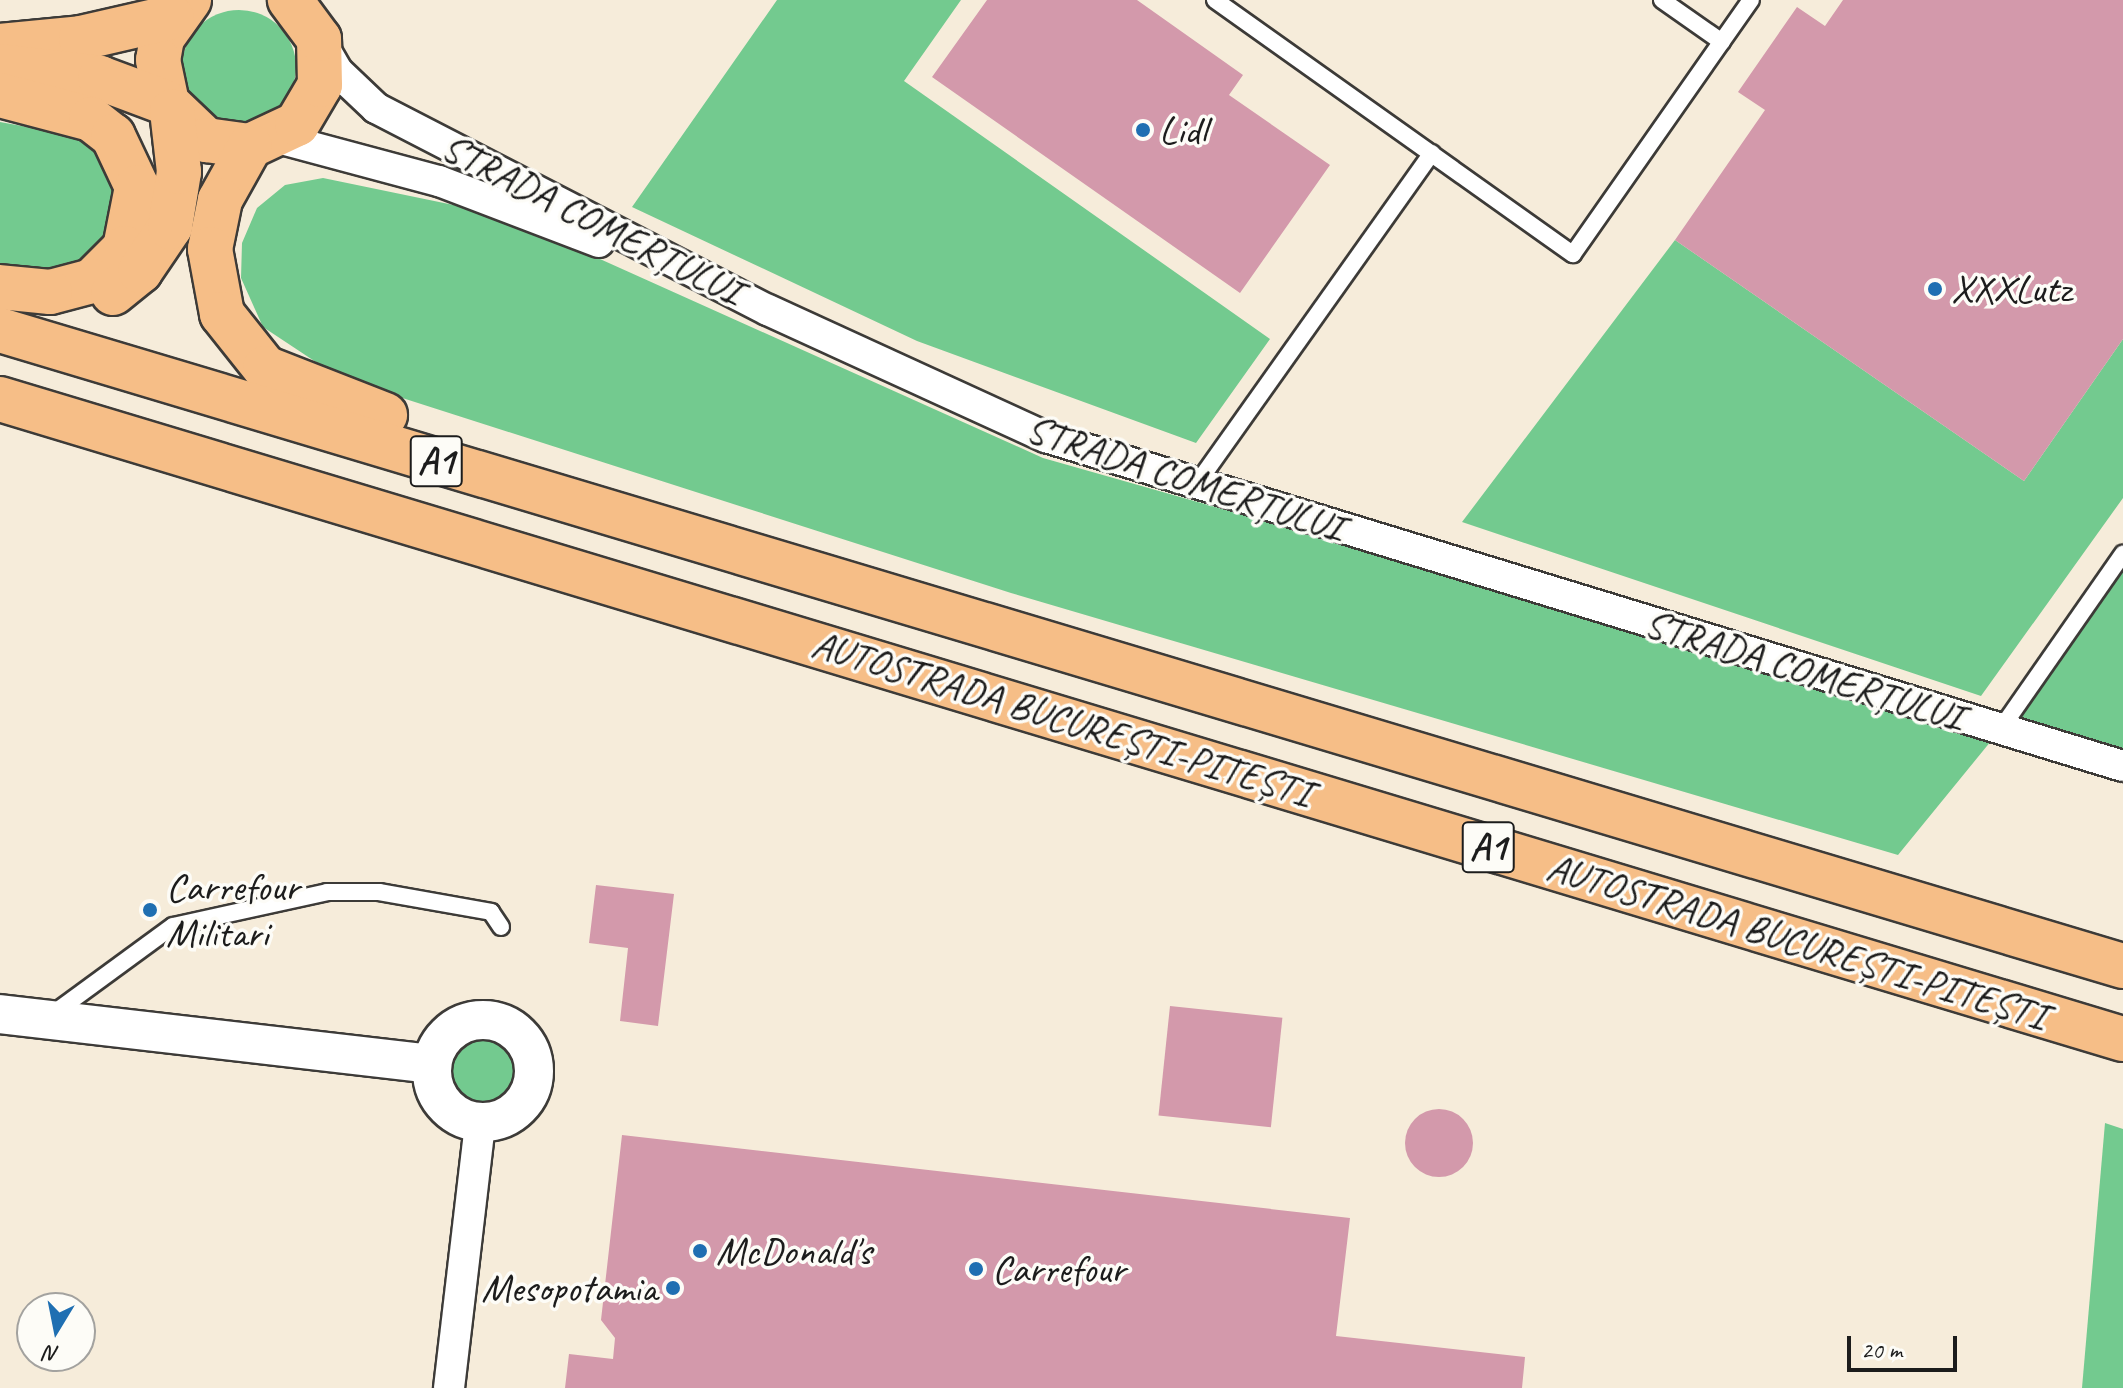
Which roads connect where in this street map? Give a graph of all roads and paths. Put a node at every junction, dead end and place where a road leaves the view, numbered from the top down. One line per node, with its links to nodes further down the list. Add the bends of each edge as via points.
1 (1215, 0): 12 (lane)
2 (1662, 0): 6 (lane)
3 (1751, 0): 6 (lane)
4 (181, 9): 7 (main road); 10 (main road, via 158,60)
5 (309, 16): 11 (main road, via 320,85 297,124); 15 (street, STRADA COMERȚULUI, via 343,78 376,108)
6 (1722, 42): 12 (lane, via 1573,254)
7 (0, 46)
8 (0, 66): 10 (main road, via 100,78)
9 (0, 95): 13 (main road, via 91,119 113,136 137,187 125,248 92,281 50,292)
10 (169, 107): 11 (main road, via 206,140); 14 (main road, via 178,195 170,227 140,271 101,300 73,310)
11 (264, 142): 15 (street, via 439,181); 21 (main road, via 220,200 210,249 213,287 235,334 265,368 315,392 587,477 746,550)
12 (1432, 153): 19 (lane)
13 (0, 287)
14 (0, 301)
15 (768, 310): 19 (street, STRADA COMERȚULUI, via 1046,437)
16 (0, 330): 21 (main road, AUTOSTRADA BUCUREȘTI-PITEȘTI / A1)
17 (0, 399): 22 (main road, AUTOSTRADA BUCUREȘTI-PITEȘTI / A1)
18 (0, 428): 22 (main road, via 722,646)
19 (1196, 485): 23 (street, STRADA COMERȚULUI)
20 (2123, 554): 23 (lane)
21 (871, 592): 26 (main road, AUTOSTRADA BUCUREȘTI-PITEȘTI / A1)
22 (853, 655): 30 (main road, AUTOSTRADA BUCUREȘTI-PITEȘTI / A1)
23 (2000, 730): 24 (street, STRADA COMERȚULUI)
24 (2123, 766)
25 (501, 927): 28 (lane, via 491,912 379,892 327,892 173,926)
26 (2123, 966)
27 (0, 1014): 28 (street); 29 (street)
28 (46, 1019): 31 (street)
29 (0, 1038)
30 (2123, 1039)
31 (431, 1064): 32 (street, via 447,1108); 32 (street, via 445,1035 473,1020 518,1033 533,1061 531,1087 516,1111)
32 (480, 1123): 33 (street)
33 (449, 1388)

